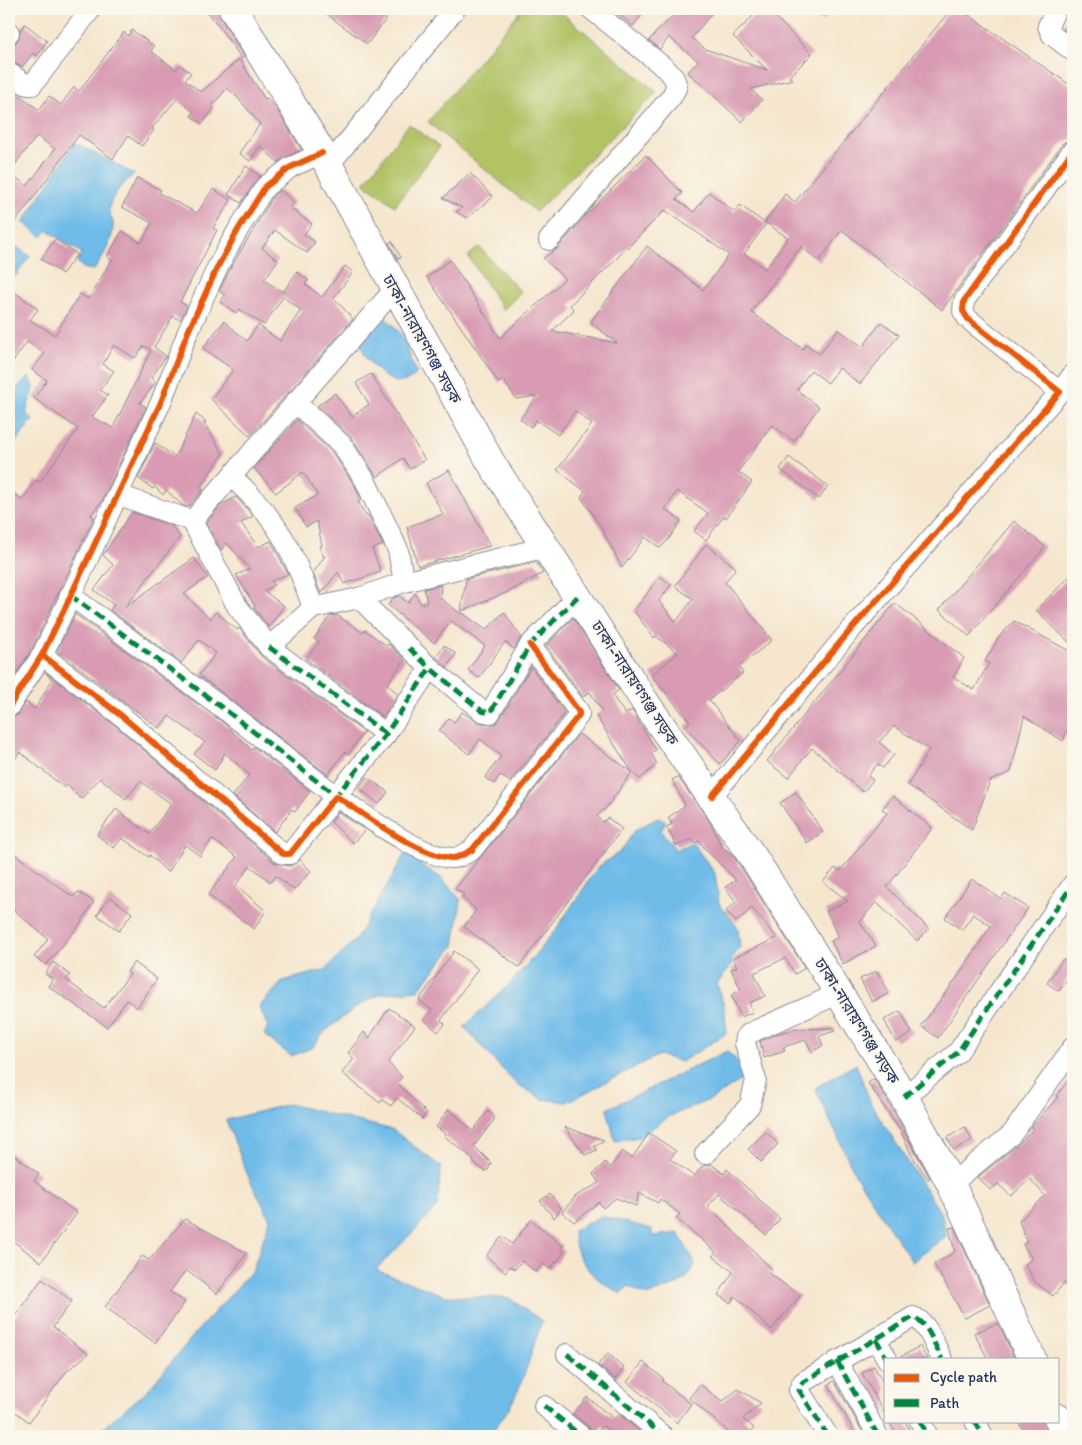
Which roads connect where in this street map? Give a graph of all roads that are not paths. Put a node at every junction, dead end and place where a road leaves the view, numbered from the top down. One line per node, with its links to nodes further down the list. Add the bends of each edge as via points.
1 (91, 9): 7 (street, via 32,85)
2 (234, 9): 9 (highway, ঢাকা-নারায়ণগঞ্জ সড়ক)
3 (455, 9): 9 (street)
4 (591, 9): 10 (street, via 665,68 677,86 672,96)
5 (1056, 9): 6 (street, via 1048,26 1052,35)
6 (1073, 51)
7 (9, 72)
8 (1073, 150): 13 (street, via 964,301 962,311)
9 (325, 159): 11 (highway, ঢাকা-নারায়ণগঞ্জ সড়ক, via 366,231); 16 (street, via 291,166 265,186 238,230 187,334 161,402)
10 (548, 240)
11 (394, 290): 14 (street); 18 (highway, ঢাকা-নারায়ণগঞ্জ সড়ক, via 490,461)
12 (1073, 374): 13 (street)
13 (1060, 392): 31 (street, via 848,633)
14 (295, 402): 15 (street); 19 (street, via 341,444 365,480 398,550)
15 (232, 477): 17 (street); 23 (street, via 255,498 284,536 299,566)
16 (119, 495): 17 (street); 20 (street)
17 (192, 521): 25 (street, via 237,606)
18 (546, 547): 19 (street); 21 (highway, ঢাকা-নারায়ণগঞ্জ সড়ক)
19 (404, 582): 22 (street)
20 (70, 595): 26 (street); 30 (street)
21 (578, 596): 24 (street); 31 (highway, ঢাকা-নারায়ণগঞ্জ সড়ক, via 647,705)
22 (359, 598): 23 (street); 27 (street)
23 (312, 608): 25 (street)
24 (530, 645): 27 (street, via 490,713 486,714); 30 (street, via 579,715 472,850 453,859 432,854)
25 (269, 647): 29 (street)
26 (42, 655): 28 (street); 30 (street, via 123,717 283,854 290,854)
27 (430, 668): 29 (street)
28 (9, 707)
29 (384, 736): 30 (street)
30 (339, 791)
31 (712, 796): 33 (highway, ঢাকা-নারায়ণগঞ্জ সড়ক)
32 (1073, 884): 35 (street, via 958,1052)
33 (840, 993): 35 (highway, ঢাকা-নারায়ণগঞ্জ সড়ক); 36 (street, via 746,1037 756,1080 750,1105)
34 (1069, 1060): 37 (street, via 1012,1134)
35 (904, 1097): 37 (highway, ঢাকা-নারায়ণগঞ্জ সড়ক)
36 (705, 1154)
37 (951, 1184): 42 (highway, ঢাকা-নারায়ণগঞ্জ সড়ক)
38 (876, 1339): 40 (street); 41 (street, via 912,1317 924,1325); 43 (street)
39 (568, 1354): 49 (street)
40 (886, 1358)
41 (941, 1358)
42 (1032, 1358)
43 (838, 1361): 50 (street, via 803,1382 799,1390); 51 (street)
44 (544, 1406): 48 (street)
45 (921, 1422): 52 (street)
46 (976, 1422): 53 (street)
47 (1060, 1422): 54 (highway)
48 (581, 1436)
49 (663, 1436)
50 (828, 1436)
51 (878, 1436)
52 (928, 1436)
53 (983, 1436)
54 (1066, 1436)

